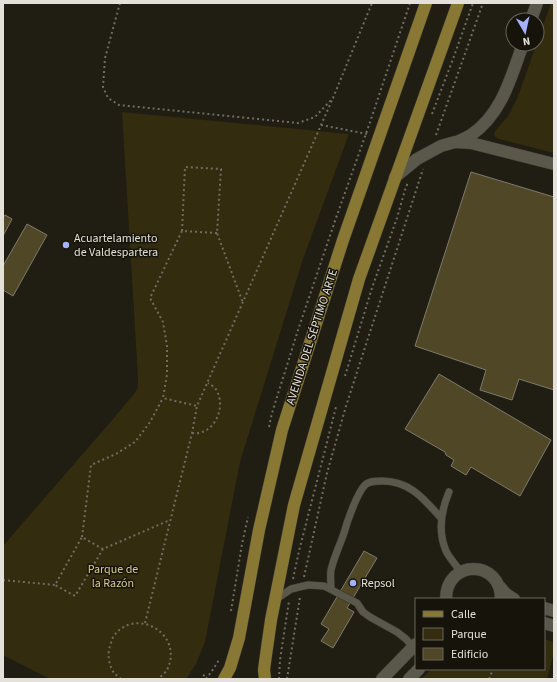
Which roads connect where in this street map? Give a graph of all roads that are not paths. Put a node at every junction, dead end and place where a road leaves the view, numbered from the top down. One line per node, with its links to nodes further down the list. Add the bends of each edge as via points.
1 (426, 3): 17 (main road, AVENIDA DEL SÉPTIMO ARTE, via 343,240 282,430 259,530 239,638)
2 (458, 3): 6 (main road)
3 (520, 52): 4 (street, via 506,92 492,114 470,136)
4 (456, 142): 5 (street); 6 (street, via 441,146 418,159)
5 (554, 164)
6 (395, 177): 14 (main road, via 359,279 296,498)
7 (449, 492): 8 (lane)
8 (441, 518): 9 (lane, via 447,552); 10 (lane, via 412,489 377,480 365,485 350,515 331,570)
9 (461, 572): 11 (street, via 472,569 484,571 494,578); 12 (street, via 449,583)
10 (331, 588): 14 (lane, via 318,585 302,586); 15 (lane, via 357,603 363,612)
11 (500, 593): 13 (street)
12 (446, 598)
13 (512, 598)
14 (275, 600): 18 (main road, via 265,662)
15 (415, 646): 19 (street)
16 (418, 670): 20 (street)
17 (224, 679)
18 (265, 679)
19 (382, 679)
20 (409, 679)

